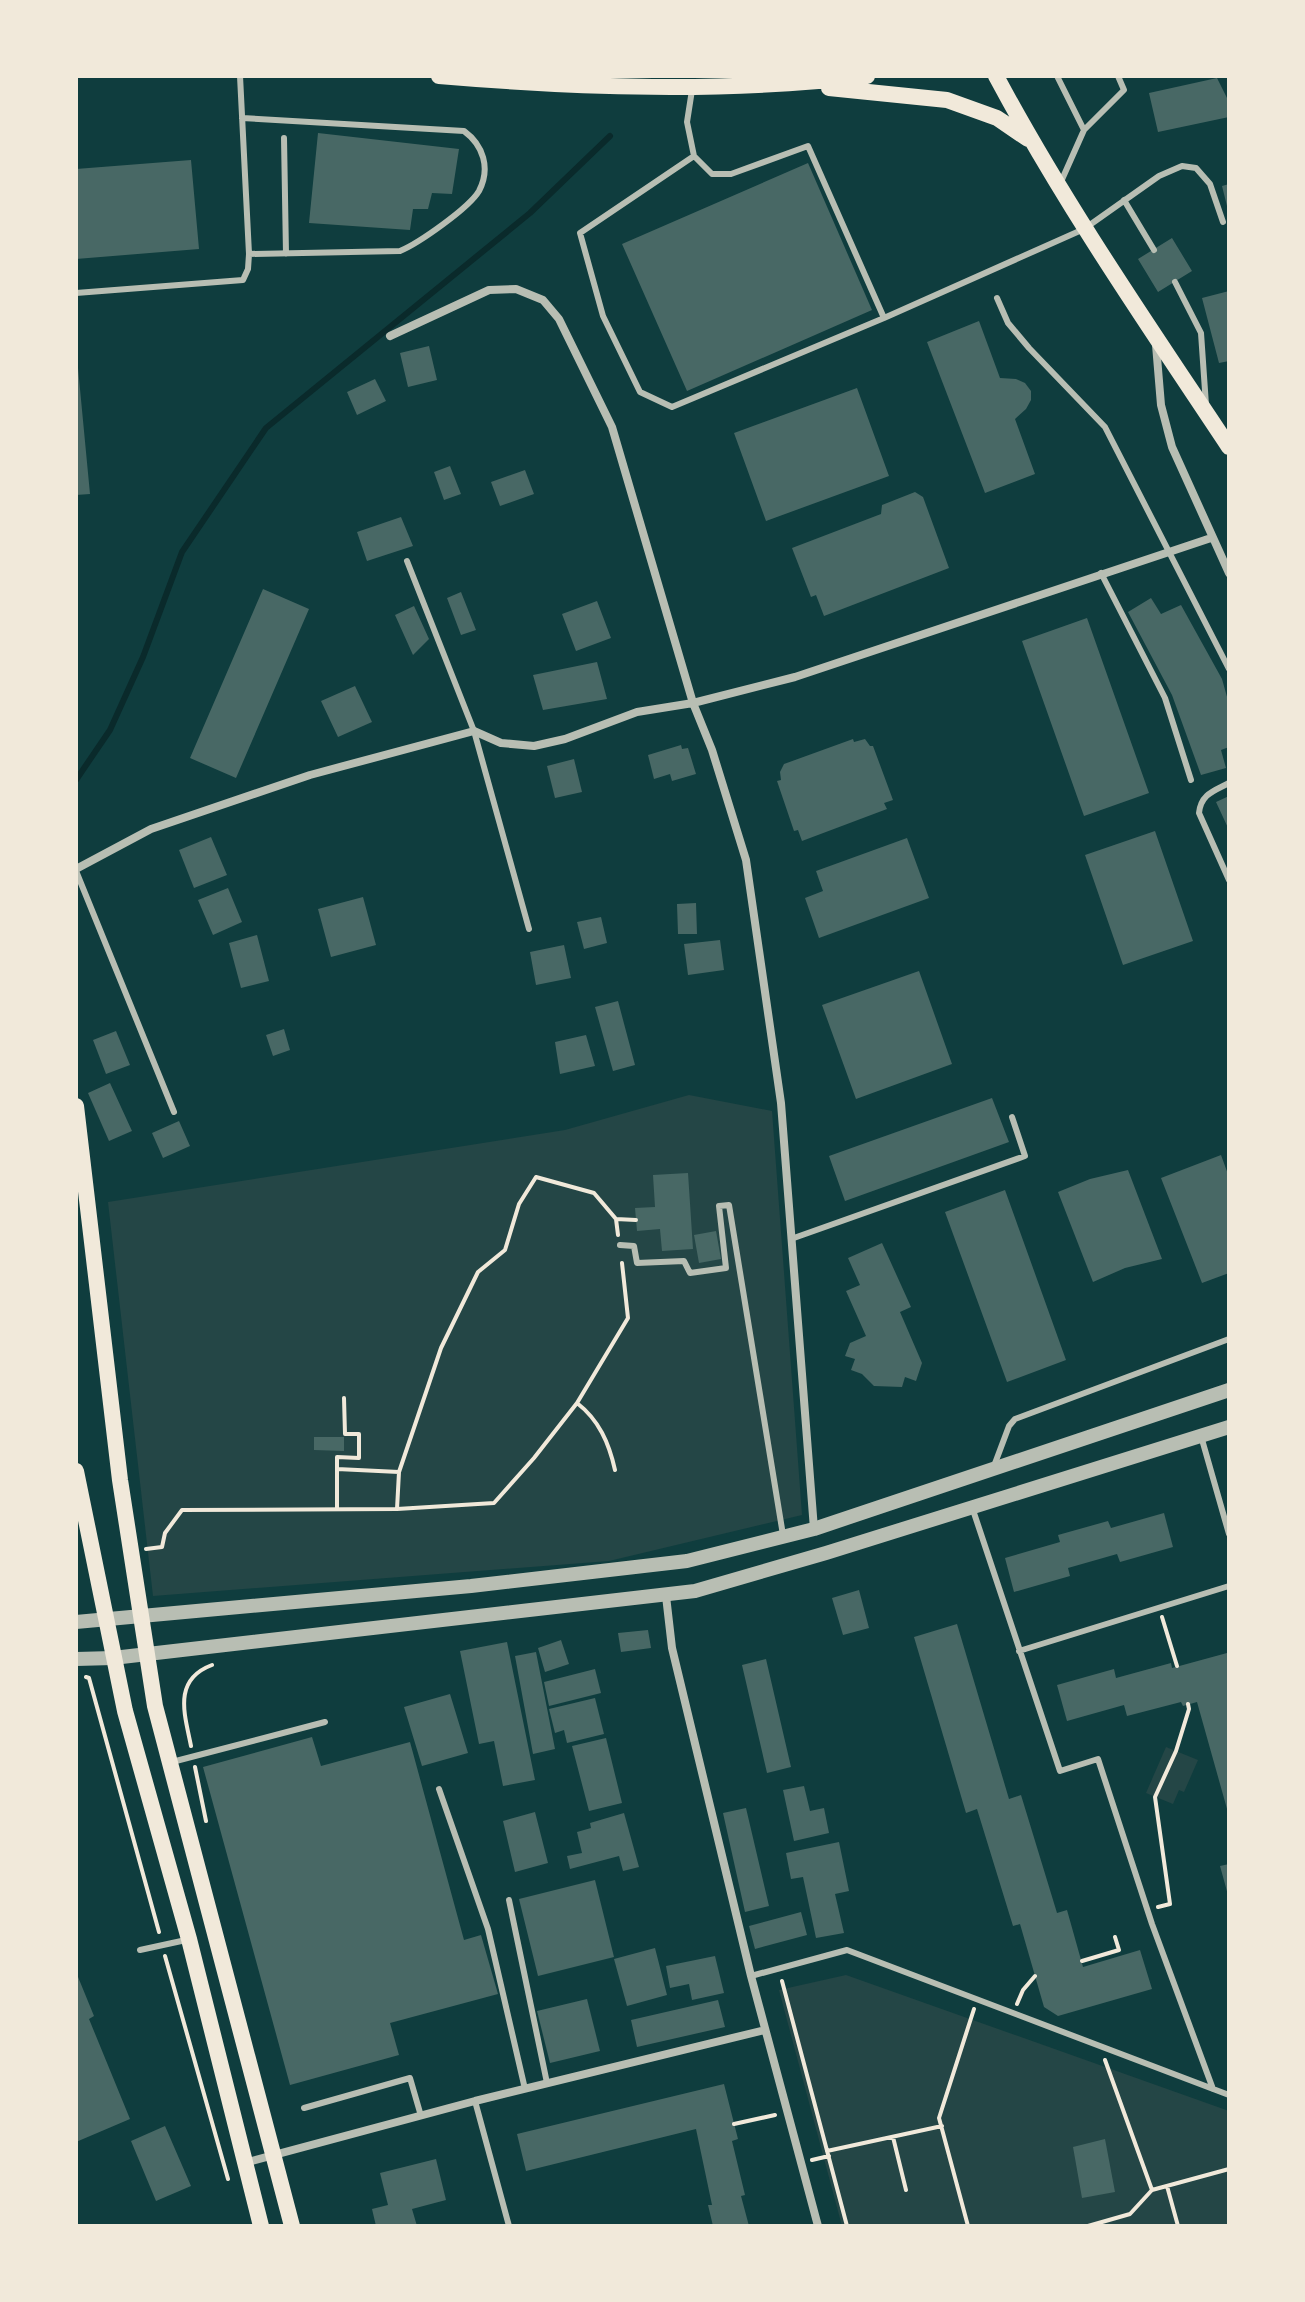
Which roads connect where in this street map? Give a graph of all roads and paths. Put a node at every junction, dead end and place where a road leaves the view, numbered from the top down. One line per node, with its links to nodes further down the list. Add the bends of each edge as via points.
1 (240, 76): 9 (lane)
2 (439, 76): 8 (main road)
3 (867, 76): 7 (main road)
4 (996, 76): 12 (main road)
5 (1057, 76): 10 (lane)
6 (1118, 76): 10 (lane, via 1124,90)
7 (800, 84): 8 (main road); 12 (main road, via 947,100 997,118)
8 (693, 87): 13 (lane, via 687,122)
9 (242, 118): 19 (lane); 20 (lane, via 464,131 484,158 478,193 420,243 400,251)
10 (1084, 130): 14 (lane)
11 (284, 138): 20 (lane)
12 (1030, 140): 14 (main road)
13 (694, 156): 24 (lane, via 712,174 731,174 808,146); 24 (lane, via 580,233 603,316 640,392 672,407)
14 (1058, 187): 17 (main road)
15 (1124, 200): 16 (lane, via 1159,176 1182,166 1196,168 1210,184); 17 (lane); 18 (lane)
16 (1223, 222)
17 (1084, 229): 24 (lane); 26 (main road)
18 (1154, 250)
19 (249, 254): 20 (lane); 22 (lane, via 243,280)
20 (286, 254)
21 (1175, 282): 27 (lane, via 1201,333)
22 (76, 293)
23 (997, 298): 30 (lane, via 1008,323 1105,427)
24 (884, 318)
25 (390, 336): 35 (street, via 489,290 516,289 543,300 559,319 612,427)
26 (1155, 337): 27 (main road); 29 (street, via 1168,433)
27 (1206, 412): 28 (main road)
28 (1229, 447)
29 (1211, 538): 30 (street); 33 (street)
30 (1169, 553): 32 (street); 34 (lane)
31 (407, 561): 36 (lane)
32 (1101, 573): 35 (street, via 795,677); 37 (lane, via 1165,698)
33 (1229, 573)
34 (1229, 669)
35 (693, 703): 36 (street, via 637,712 534,746 501,743); 47 (street, via 746,860 781,1103)
36 (474, 731): 39 (street, via 310,775 151,829); 41 (lane)
37 (1191, 780)
38 (1229, 783): 40 (lane, via 1208,794 1199,813)
39 (76, 870): 43 (lane)
40 (1229, 880)
41 (529, 929)
42 (76, 1106): 70 (main road)
43 (174, 1112)
44 (1012, 1117): 47 (lane, via 1025,1156)
45 (616, 1219): 46 (path); 48 (path); 59 (path, via 594,1193 536,1177 519,1204 505,1250 478,1272 441,1348)
46 (636, 1220)
47 (791, 1239): 63 (street)
48 (620, 1245): 52 (path, via 628,1318); 65 (lane, via 634,1246 637,1263 684,1261 690,1273 726,1268 719,1206 729,1205)
49 (1229, 1339): 56 (lane, via 1015,1419)
50 (1229, 1390): 56 (street)
51 (344, 1398): 55 (path, via 345,1434 359,1434 359,1458 337,1457)
52 (577, 1403): 57 (path, via 609,1442); 62 (path, via 494,1503)
53 (1229, 1427): 54 (street)
54 (1201, 1436): 60 (street); 64 (lane)
55 (337, 1469): 59 (path); 61 (path)
56 (993, 1469): 63 (street)
57 (615, 1470)
58 (76, 1471): 71 (main road)
59 (399, 1472): 62 (path)
60 (972, 1506): 68 (street, via 724,1584); 73 (lane)
61 (337, 1509): 62 (path); 66 (path, via 182,1510 165,1533 162,1547)
62 (397, 1509)
63 (814, 1529): 65 (street)
64 (1229, 1534)
65 (784, 1538): 70 (street, via 645,1567)
66 (142, 1550)
67 (1229, 1586): 69 (lane)
68 (666, 1596): 74 (street); 89 (street, via 672,1648)
69 (1159, 1607): 73 (lane); 77 (path)
70 (141, 1617): 71 (street); 74 (main road)
71 (105, 1620): 72 (street); 75 (main road)
72 (76, 1622)
73 (1019, 1651): 83 (lane, via 1060,1771 1098,1759)
74 (147, 1654): 75 (street); 80 (main road)
75 (113, 1658): 76 (street); 85 (main road)
76 (76, 1659)
77 (1177, 1666)
78 (1188, 1704): 83 (path, via 1176,1751 1155,1797 1170,1904)
79 (325, 1722): 80 (lane)
80 (168, 1763): 107 (main road)
81 (439, 1789): 96 (lane, via 488,1929)
82 (509, 1900): 95 (lane)
83 (1147, 1910): 97 (lane)
84 (1115, 1937): 87 (path, via 1119,1950)
85 (189, 1939): 86 (lane); 108 (main road)
86 (140, 1950)
87 (1082, 1961)
88 (779, 1968): 89 (lane); 91 (lane, via 847,1950); 106 (path)
89 (751, 1976): 93 (street)
90 (1035, 1976): 92 (path)
91 (977, 1999): 92 (lane); 104 (path, via 939,2118)
92 (1013, 2013): 94 (lane)
93 (765, 2030): 95 (street); 101 (street)
94 (1100, 2047): 97 (lane); 112 (path)
95 (547, 2083): 96 (street)
96 (525, 2089): 99 (street)
97 (1213, 2089): 98 (lane)
98 (1229, 2095)
99 (475, 2101): 102 (street); 115 (lane)
100 (304, 2108): 102 (lane, via 410,2078)
101 (787, 2113): 103 (path); 116 (street)
102 (421, 2116): 107 (street)
103 (734, 2124)
104 (942, 2126): 105 (path); 118 (path)
105 (893, 2137): 106 (path); 111 (path)
106 (827, 2151): 117 (path)
107 (275, 2155): 108 (street); 114 (main road)
108 (244, 2163): 113 (main road)
109 (1229, 2169): 110 (path)
110 (1167, 2186): 112 (path); 120 (path)
111 (906, 2190)
112 (1152, 2190): 119 (path, via 1130,2214)
113 (261, 2226)
114 (292, 2226)
115 (509, 2226)
116 (818, 2226)
117 (847, 2226)
118 (968, 2226)
119 (1088, 2226)
120 (1178, 2226)

